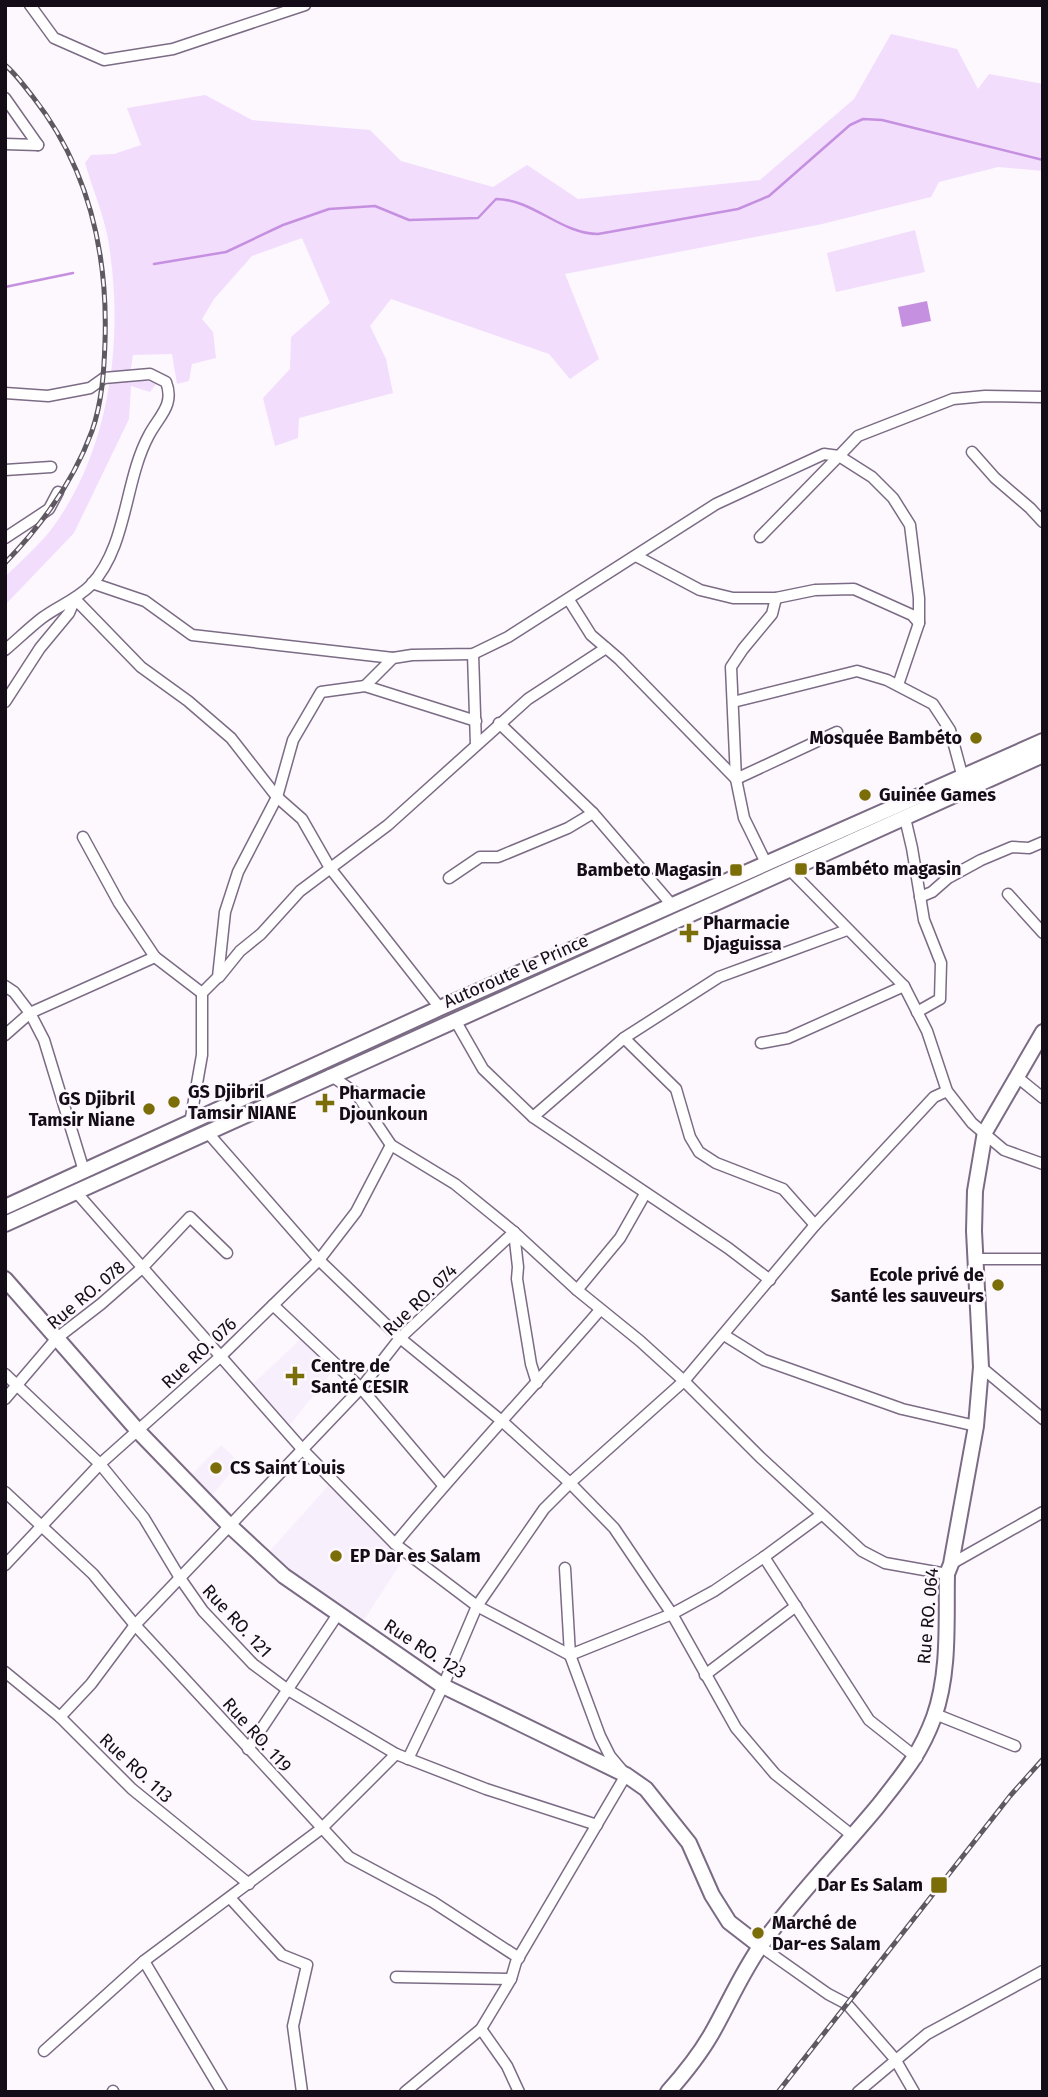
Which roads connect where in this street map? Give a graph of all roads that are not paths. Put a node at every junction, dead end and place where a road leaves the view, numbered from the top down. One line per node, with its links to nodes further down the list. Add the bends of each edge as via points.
1 (30, 5): 2 (street, via 54,38 104,60 173,49)
2 (305, 5)
3 (5, 98): 4 (street, via 38,145)
4 (5, 144)
5 (5, 393): 16 (street, via 48,396 90,388 104,378 150,374 166,382 170,391 167,409 142,448 110,558)
6 (1043, 397): 8 (street, via 953,399 858,436)
7 (972, 452): 12 (street)
8 (839, 456): 13 (street); 15 (street, via 824,454 716,505); 20 (street, via 873,477 910,525)
9 (51, 467): 10 (street)
10 (5, 470)
11 (58, 492): 14 (street, via 48,509)
12 (1043, 522)
13 (760, 537)
14 (5, 538)
15 (636, 556): 17 (street, via 700,590 733,598); 19 (street)
16 (92, 583): 18 (street); 24 (street, via 145,601 192,635)
17 (776, 598): 20 (street, via 854,589 912,615); 28 (street, via 772,614 731,667)
18 (75, 599): 22 (street, via 44,617); 27 (street); 37 (street, via 141,667 231,738)
19 (569, 600): 21 (street, via 591,635); 23 (street)
20 (919, 623): 25 (street)
21 (606, 648): 30 (street); 36 (street)
22 (5, 650)
23 (473, 654): 24 (street); 29 (street)
24 (393, 658): 26 (street)
25 (898, 685): 28 (street, via 857,671); 35 (street, via 933,704 950,730)
26 (365, 686): 29 (street); 37 (street, via 321,692 293,740)
27 (5, 702)
28 (733, 702): 36 (street)
29 (476, 721): 33 (street)
30 (499, 723): 33 (street); 38 (street)
31 (837, 732): 36 (street)
32 (1043, 741): 35 (main road, Autoroute le Prince)
33 (476, 745): 43 (street, via 388,825)
34 (1043, 755): 39 (main road, Autoroute le Prince)
35 (963, 778): 42 (main road, Autoroute le Prince)
36 (736, 779): 42 (street, via 744,818)
37 (277, 797): 43 (street, via 302,819); 52 (street, via 238,873 225,912)
38 (593, 813): 45 (street, via 498,857 480,857); 48 (street)
39 (905, 818): 44 (main road, Autoroute le Prince); 47 (street)
40 (83, 837): 51 (street)
41 (1043, 842): 47 (street, via 1029,848 1012,847 981,860)
42 (766, 863): 48 (main road, Autoroute le Prince)
43 (330, 868): 52 (street, via 300,891); 56 (street)
44 (789, 869): 49 (street); 59 (main road, Autoroute le Prince)
45 (449, 878)
46 (1008, 894): 50 (street)
47 (920, 897): 57 (street, via 941,963 940,999)
48 (672, 905): 56 (main road, Autoroute le Prince)
49 (847, 930): 54 (street); 62 (street, via 719,977)
50 (1043, 933)
51 (155, 957): 55 (street); 58 (street)
52 (218, 977): 55 (street)
53 (5, 986): 58 (street)
54 (904, 986): 57 (street); 63 (street, via 788,1038)
55 (202, 993): 69 (street, via 202,1055)
56 (440, 1008): 69 (main road, Autoroute le Prince)
57 (917, 1012): 66 (street)
58 (30, 1013): 61 (street); 74 (street, via 44,1040)
59 (455, 1020): 64 (main road, Autoroute le Prince); 68 (street, via 483,1069)
60 (1043, 1032): 65 (main road, Rue RO. 064)
61 (5, 1035)
62 (624, 1038): 68 (street); 79 (street, via 676,1089 699,1152 783,1189)
63 (761, 1043)
64 (330, 1075): 71 (main road, Autoroute le Prince); 72 (street, via 356,1093)
65 (1017, 1077): 67 (street); 70 (main road, Rue RO. 064)
66 (947, 1091): 70 (street); 79 (street, via 934,1097)
67 (1043, 1098)
68 (533, 1117): 76 (street)
69 (190, 1123): 74 (main road, Autoroute le Prince)
70 (985, 1132): 73 (street, via 1004,1150); 82 (main road, Rue RO. 064, via 975,1191)
71 (208, 1133): 75 (main road, Autoroute le Prince); 84 (street)
72 (391, 1145): 80 (street, via 455,1184); 84 (street, Rue RO. 076, via 356,1212)
73 (1043, 1164)
74 (84, 1171): 77 (main road, Autoroute le Prince)
75 (76, 1192): 78 (main road, Autoroute le Prince); 85 (street)
76 (645, 1194): 87 (street); 88 (street, via 620,1238)
77 (5, 1208)
78 (5, 1224)
79 (815, 1225): 87 (street)
80 (514, 1232): 88 (street); 93 (street, Rue RO. 074); 98 (street, via 517,1279)
81 (227, 1253): 85 (street, Rue RO. 078, via 190,1217)
82 (975, 1259): 83 (street); 95 (main road, Rue RO. 064)
83 (1043, 1259)
84 (319, 1260): 89 (street, Rue RO. 076); 93 (street)
85 (142, 1268): 92 (street, Rue RO. 078); 94 (street)
86 (5, 1279): 92 (main road, Rue RO. 123)
87 (770, 1280): 91 (street)
88 (577, 1290): 90 (street)
89 (273, 1305): 94 (street, Rue RO. 076); 100 (street)
90 (600, 1310): 97 (street); 98 (street)
91 (724, 1335): 97 (street); 104 (street, via 764,1360 902,1409)
92 (57, 1338): 99 (street, Rue RO. 078); 105 (main road, Rue RO. 123)
93 (400, 1338): 100 (street, Rue RO. 074); 103 (street)
94 (220, 1357): 105 (street, Rue RO. 076); 106 (street)
95 (981, 1367): 102 (street); 104 (main road, Rue RO. 064)
96 (5, 1374): 99 (street, Rue RO. 121)
97 (684, 1381): 108 (street); 112 (street)
98 (537, 1383): 103 (street)
99 (18, 1386): 101 (street, Rue RO. 078); 107 (street, Rue RO. 121)
100 (361, 1388): 106 (street, Rue RO. 074); 109 (street)
101 (5, 1399)
102 (1043, 1419)
103 (503, 1422): 108 (street); 109 (street)
104 (976, 1426): 119 (main road, Rue RO. 064)
105 (139, 1432): 107 (street, Rue RO. 076); 114 (main road, Rue RO. 123)
106 (303, 1450): 114 (street, Rue RO. 074); 115 (street)
107 (100, 1464): 113 (street, Rue RO. 076); 120 (street, Rue RO. 121, via 144,1518)
108 (570, 1483): 121 (street, via 544,1509); 124 (street, via 614,1528)
109 (443, 1485): 115 (street)
110 (5, 1492): 113 (street, Rue RO. 119)
111 (1043, 1512): 119 (street)
112 (821, 1515): 116 (street); 119 (street, via 862,1551 885,1563)
113 (42, 1525): 117 (street, Rue RO. 076); 125 (street, Rue RO. 119, via 93,1574)
114 (229, 1525): 120 (street, Rue RO. 074); 123 (main road, Rue RO. 123, via 284,1576)
115 (395, 1544): 121 (street)
116 (764, 1558): 122 (street); 124 (street)
117 (5, 1565)
118 (565, 1568): 126 (street)
119 (949, 1569): 131 (main road, Rue RO. 064, via 943,1672)
120 (180, 1578): 125 (street, Rue RO. 074); 130 (street, Rue RO. 121, via 203,1611 253,1664)
121 (477, 1606): 126 (street); 129 (street)
122 (796, 1606): 128 (street); 136 (street, via 869,1720)
123 (338, 1614): 129 (main road, Rue RO. 123); 130 (street)
124 (672, 1614): 126 (street); 128 (street)
125 (135, 1625): 132 (street, Rue RO. 074); 134 (street, Rue RO. 119)
126 (570, 1655): 138 (street, via 600,1736)
127 (5, 1672): 132 (street, Rue RO. 113)
128 (705, 1675): 141 (street, via 736,1728 775,1774)
129 (443, 1686): 137 (street); 138 (main road, Rue RO. 123)
130 (288, 1690): 134 (street); 135 (street, Rue RO. 121)
131 (935, 1714): 133 (street); 136 (main road, Rue RO. 064)
132 (60, 1717): 142 (street, Rue RO. 113, via 132,1789)
133 (1015, 1746)
134 (248, 1749): 140 (street, Rue RO. 119)
135 (396, 1754): 137 (street, Rue RO. 121); 140 (street)
136 (916, 1758): 141 (main road, Rue RO. 064)
137 (408, 1759): 139 (street, Rue RO. 121)
138 (626, 1776): 139 (street); 144 (main road, Rue RO. 123, via 646,1789 689,1843 729,1922)
139 (597, 1825): 145 (street)
140 (321, 1829): 142 (street); 145 (street, Rue RO. 119, via 349,1857 433,1902)
141 (853, 1836): 144 (main road, Rue RO. 064)
142 (249, 1884): 143 (street)
143 (231, 1899): 146 (street); 154 (street, via 282,1955 307,1965 293,2026)
144 (760, 1946): 152 (street, Rue RO. 123, via 847,2004); 157 (main road, Rue RO. 064, via 712,2034)
145 (519, 1958): 149 (street)
146 (144, 1961): 151 (street); 153 (street)
147 (1043, 1971): 152 (street, via 927,2035)
148 (396, 1977): 149 (street)
149 (511, 1979): 150 (street)
150 (481, 2029): 155 (street); 156 (street)
151 (44, 2051)
152 (895, 2059): 158 (street); 159 (street, Rue RO. 123)
153 (222, 2092)
154 (302, 2092)
155 (405, 2092)
156 (519, 2092)
157 (667, 2092)
158 (858, 2092)
159 (914, 2092)

